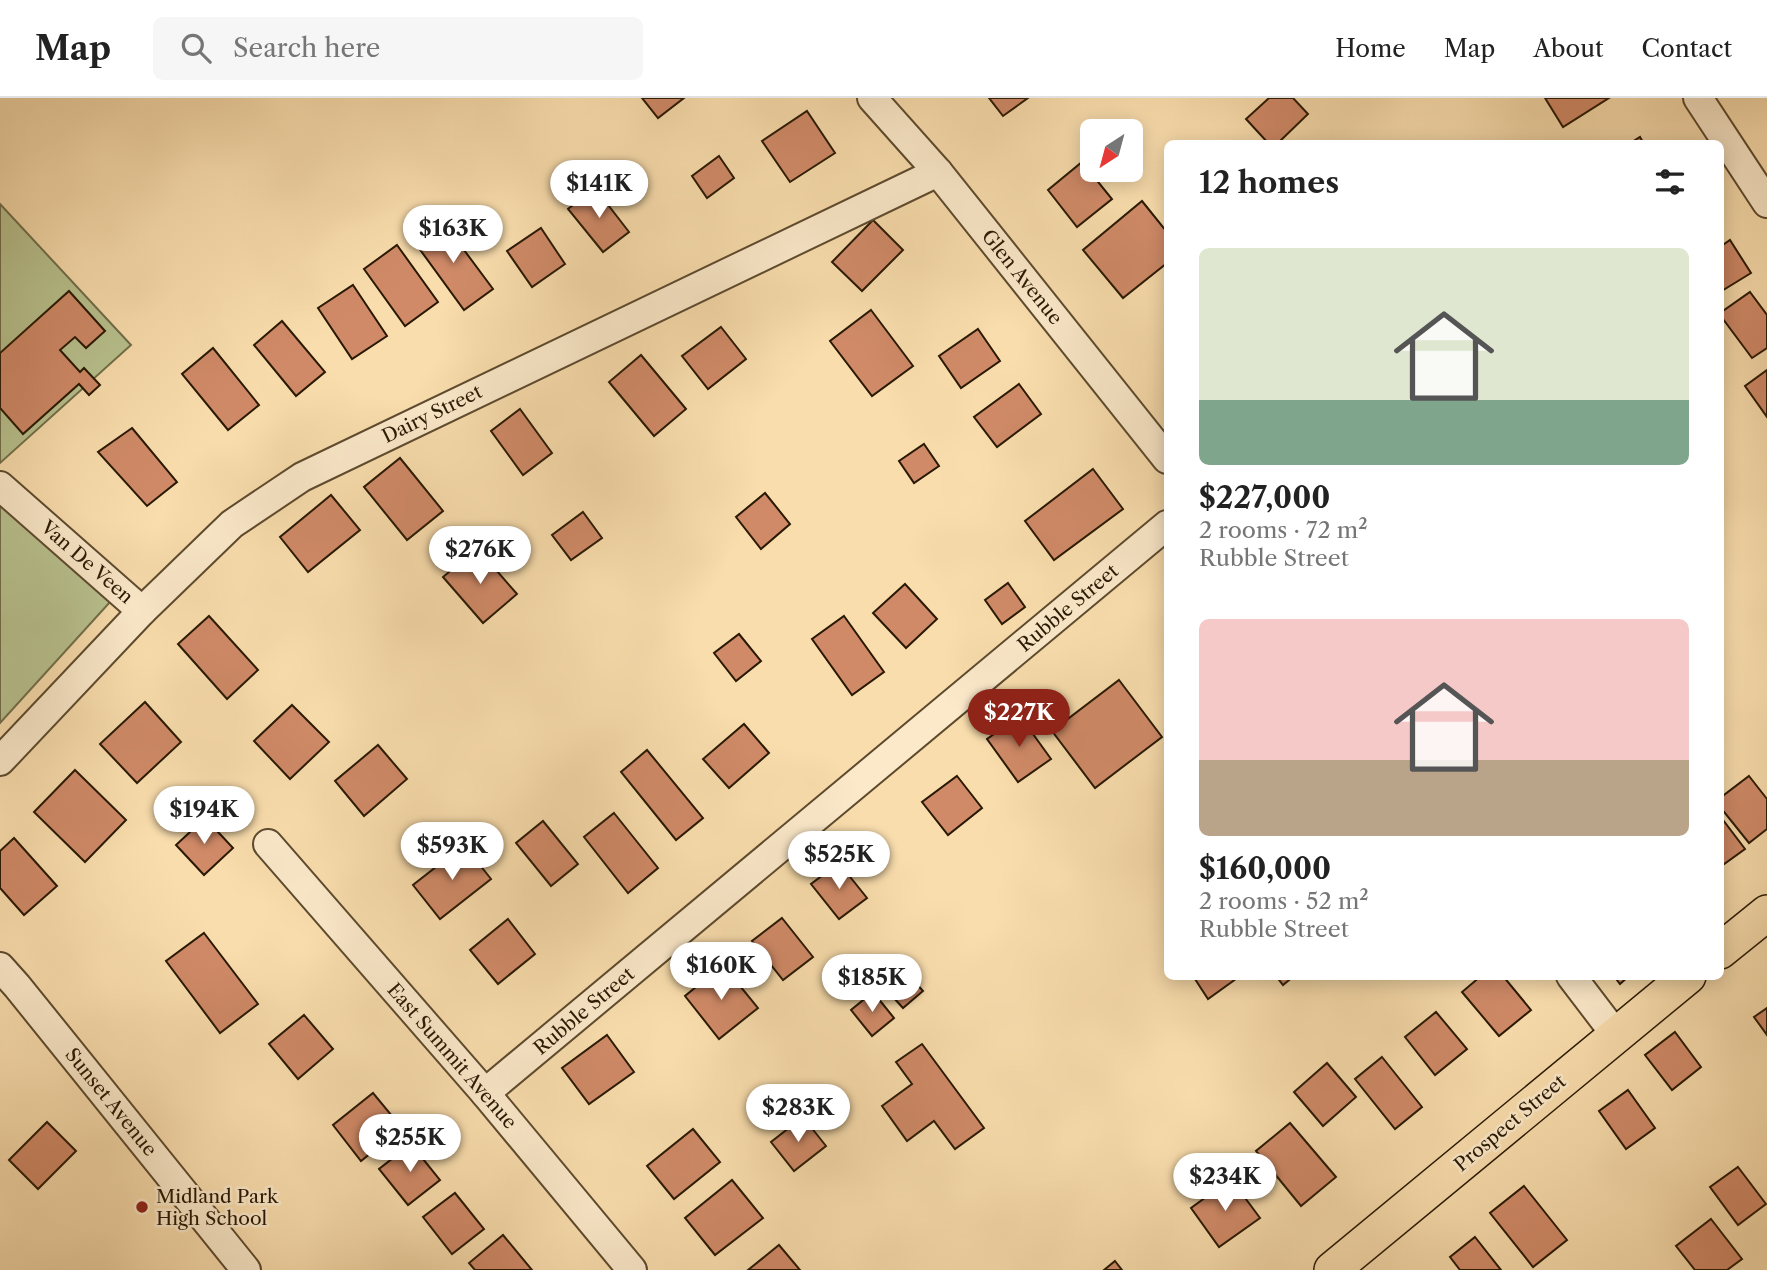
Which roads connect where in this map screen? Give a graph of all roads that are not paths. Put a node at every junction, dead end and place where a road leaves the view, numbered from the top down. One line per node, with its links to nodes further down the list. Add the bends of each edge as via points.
1 (872, 98): 3 (street, Glen Avenue)
2 (1698, 98): 4 (street)
3 (938, 172): 5 (street, Glen Avenue); 8 (street, Dairy Street, via 302,477 232,524)
4 (1767, 203)
5 (1164, 455)
6 (0, 486): 8 (street, Van De Veen)
7 (1164, 527): 17 (street, Rubble Street)
8 (142, 611): 9 (street, Dairy Street)
9 (0, 761)
10 (268, 844): 17 (street, East Summit Avenue)
11 (1767, 913): 12 (main road)
12 (1724, 948)
13 (0, 967): 18 (street, Sunset Avenue)
14 (1575, 980): 16 (street)
15 (1683, 980): 16 (main road, Prospect Street)
16 (1616, 1035): 20 (main road, Prospect Street)
17 (485, 1093): 19 (street, East Summit Avenue)
18 (246, 1270)
19 (632, 1270)
20 (1332, 1270)

